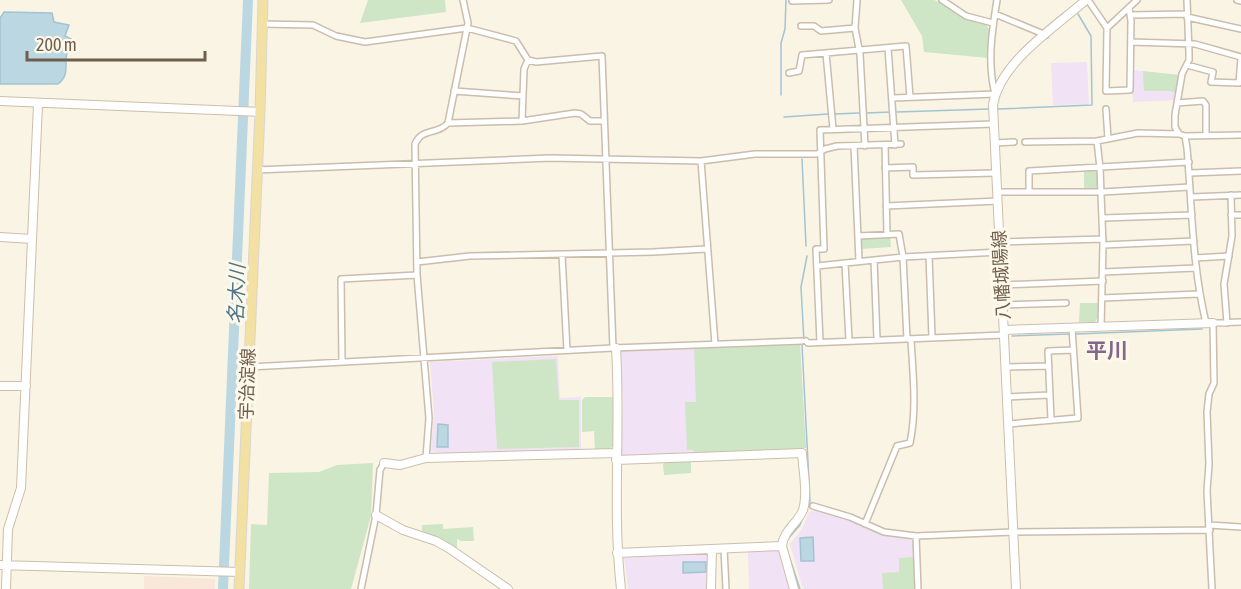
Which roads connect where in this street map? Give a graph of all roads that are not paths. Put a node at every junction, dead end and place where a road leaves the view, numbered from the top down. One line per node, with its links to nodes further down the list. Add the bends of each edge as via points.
1 (263, 0): 17 (main road, 宇治淀線)
2 (463, 0): 19 (street)
3 (829, 0): 10 (street)
4 (857, 0): 20 (street)
5 (942, 0): 16 (street, via 966,16)
6 (997, 0): 12 (street)
7 (1087, 0): 21 (street); 23 (street, 八幡城陽線)
8 (1137, 0): 11 (street)
9 (1187, 0): 14 (street)
10 (792, 1)
11 (1129, 8): 13 (street); 21 (street)
12 (995, 14): 16 (street); 23 (street)
13 (1131, 15): 14 (street); 24 (street)
14 (1187, 15): 22 (street); 25 (street)
15 (1241, 20): 22 (street)
16 (993, 23): 35 (street)
17 (262, 24): 19 (street, via 313,25 336,36 364,42); 43 (main road, 宇治淀線)
18 (801, 26): 20 (street, via 814,26 821,31)
19 (467, 28): 30 (street, via 516,41); 34 (street)
20 (855, 28): 27 (street)
21 (1107, 28): 24 (street, via 1106,91 1130,90)
22 (1240, 29)
23 (1046, 35): 35 (street, 八幡城陽線, via 1010,67)
24 (1131, 42): 25 (street)
25 (1189, 44): 29 (street); 31 (street)
26 (888, 48): 27 (street); 37 (street, via 906,46); 38 (street)
27 (858, 50): 28 (street); 49 (street)
28 (826, 53): 32 (street, via 802,55 799,70); 50 (street)
29 (1241, 57): 33 (street)
30 (528, 60): 36 (street); 45 (street, via 602,56)
31 (1186, 65): 33 (street, via 1212,72 1211,82); 40 (street)
32 (789, 73)
33 (1240, 83)
34 (454, 91): 36 (street); 46 (street)
35 (995, 94): 37 (street); 47 (street, 八幡城陽線)
36 (523, 96): 44 (street)
37 (910, 97): 38 (street)
38 (893, 98): 48 (street)
39 (0, 101): 41 (street)
40 (1177, 102): 51 (street, via 1203,101); 52 (street, via 1175,127)
41 (38, 104): 43 (street); 89 (street)
42 (1106, 109): 54 (street)
43 (260, 112): 69 (main road, 宇治淀線)
44 (522, 121): 45 (street, via 575,113 590,121); 46 (street)
45 (604, 121): 63 (street)
46 (448, 123): 65 (street, via 417,137)
47 (994, 124): 48 (street); 56 (street, 八幡城陽線)
48 (895, 126): 49 (street); 59 (street, via 898,144)
49 (864, 127): 50 (street); 61 (street)
50 (833, 129): 62 (street, via 820,130)
51 (1206, 134): 52 (street); 53 (street)
52 (1182, 135): 54 (street, via 1138,133); 66 (street)
53 (1241, 135)
54 (1108, 139): 55 (street)
55 (1097, 141): 58 (street); 68 (street)
56 (995, 142): 57 (street); 71 (street, 八幡城陽線)
57 (1014, 142)
58 (1024, 142)
59 (885, 145): 61 (street); 67 (street)
60 (854, 146): 61 (street); 62 (street); 87 (street)
61 (864, 146)
62 (821, 151): 64 (street); 105 (street, via 825,249 816,249)
63 (606, 160): 64 (street); 65 (street); 95 (street)
64 (701, 160): 93 (street)
65 (415, 162): 69 (street); 103 (street)
66 (1189, 162): 68 (street); 72 (street)
67 (885, 168): 71 (street, via 913,167 913,175); 81 (street)
68 (1100, 168): 74 (street, via 1029,171); 76 (street)
69 (256, 170): 133 (main road, 宇治淀線)
70 (1241, 171): 72 (street)
71 (996, 173): 75 (street, 八幡城陽線)
72 (1190, 173): 73 (street)
73 (1190, 187): 76 (street); 79 (street)
74 (1029, 191): 75 (street); 76 (street)
75 (997, 192): 80 (street, 八幡城陽線)
76 (1102, 192): 85 (street)
77 (1231, 195): 78 (street); 79 (street); 83 (street)
78 (1241, 195)
79 (1191, 197): 82 (street)
80 (998, 201): 81 (street); 91 (street, 八幡城陽線)
81 (886, 207): 86 (street)
82 (1192, 215): 85 (street); 90 (street)
83 (1231, 215): 84 (street); 98 (street)
84 (1241, 215)
85 (1103, 218): 92 (street)
86 (887, 234): 87 (street); 99 (street, via 899,234)
87 (858, 236): 102 (street)
88 (0, 237): 89 (street)
89 (32, 239): 136 (street)
90 (1194, 241): 92 (street); 100 (street)
91 (1000, 242): 92 (street); 94 (street, 八幡城陽線)
92 (1103, 242): 107 (street)
93 (706, 249): 95 (street); 126 (street)
94 (1000, 252): 97 (street); 110 (street, 八幡城陽線)
95 (609, 253): 96 (street); 127 (street)
96 (562, 255): 103 (street, via 470,256); 128 (street)
97 (928, 256): 99 (street); 121 (street)
98 (1229, 256): 100 (street); 117 (street, via 1224,284)
99 (903, 257): 101 (street); 123 (street)
100 (1195, 258): 106 (street)
101 (874, 260): 102 (street); 122 (street)
102 (859, 261): 104 (street)
103 (417, 262): 108 (street)
104 (845, 263): 105 (street); 124 (street)
105 (817, 266): 125 (street)
106 (1196, 268): 107 (street); 111 (street)
107 (1103, 272): 109 (street)
108 (417, 275): 130 (street); 131 (street, via 340,279)
109 (1102, 281): 110 (street); 112 (street)
110 (1002, 285): 114 (street, 八幡城陽線)
111 (1199, 294): 112 (street); 116 (street)
112 (1102, 298): 118 (street)
113 (1066, 303): 114 (street)
114 (1002, 305): 120 (street, 八幡城陽線)
115 (1241, 322): 117 (street)
116 (1210, 323): 117 (street); 118 (street); 148 (street, via 1215,383 1209,394 1208,412)
117 (1227, 323)
118 (1101, 326): 119 (street)
119 (1072, 328): 120 (street); 129 (street)
120 (1004, 332): 121 (street); 134 (street, 八幡城陽線)
121 (932, 337): 123 (street)
122 (877, 339): 123 (street); 124 (street)
123 (909, 340): 146 (street, via 914,381 910,443 897,446)
124 (849, 341): 125 (street)
125 (820, 342): 126 (street)
126 (715, 344): 127 (street)
127 (615, 348): 128 (street); 141 (street)
128 (567, 350): 130 (street)
129 (1073, 350): 132 (street, via 1048,351); 139 (street, via 1078,418)
130 (425, 358): 131 (street); 142 (street, via 429,418)
131 (342, 362): 133 (street)
132 (1049, 366): 134 (street); 137 (street)
133 (248, 367): 156 (main road, 宇治淀線)
134 (1005, 367): 138 (street, 八幡城陽線)
135 (0, 386): 136 (street)
136 (26, 386): 155 (street, via 21,488 8,529)
137 (1050, 395): 138 (street); 139 (street)
138 (1007, 397): 140 (street, 八幡城陽線)
139 (1051, 420): 140 (street)
140 (1008, 424): 149 (street, 八幡城陽線)
141 (616, 457): 142 (street); 151 (street, via 802,453 803,511 782,540); 154 (street)
142 (426, 458): 143 (street, via 400,465)
143 (384, 463): 145 (street)
144 (813, 506): 146 (street)
145 (376, 514): 159 (street); 160 (street, via 403,530 436,541)
146 (865, 524): 150 (street, via 884,532)
147 (1241, 526): 148 (street)
148 (1210, 527): 149 (street); 167 (street)
149 (1013, 532): 150 (street); 166 (street, 八幡城陽線)
150 (916, 536): 165 (street)
151 (782, 546): 153 (street); 164 (street)
152 (712, 549): 153 (street); 154 (street); 162 (street)
153 (724, 549): 163 (street)
154 (617, 552): 161 (street)
155 (3, 565): 156 (street); 157 (street)
156 (236, 572): 158 (main road, 宇治淀線)
157 (6, 589)
158 (239, 589)
159 (361, 589)
160 (508, 589)
161 (621, 589)
162 (711, 589)
163 (726, 589)
164 (794, 589)
165 (918, 589)
166 (1016, 589)
167 (1212, 589)

